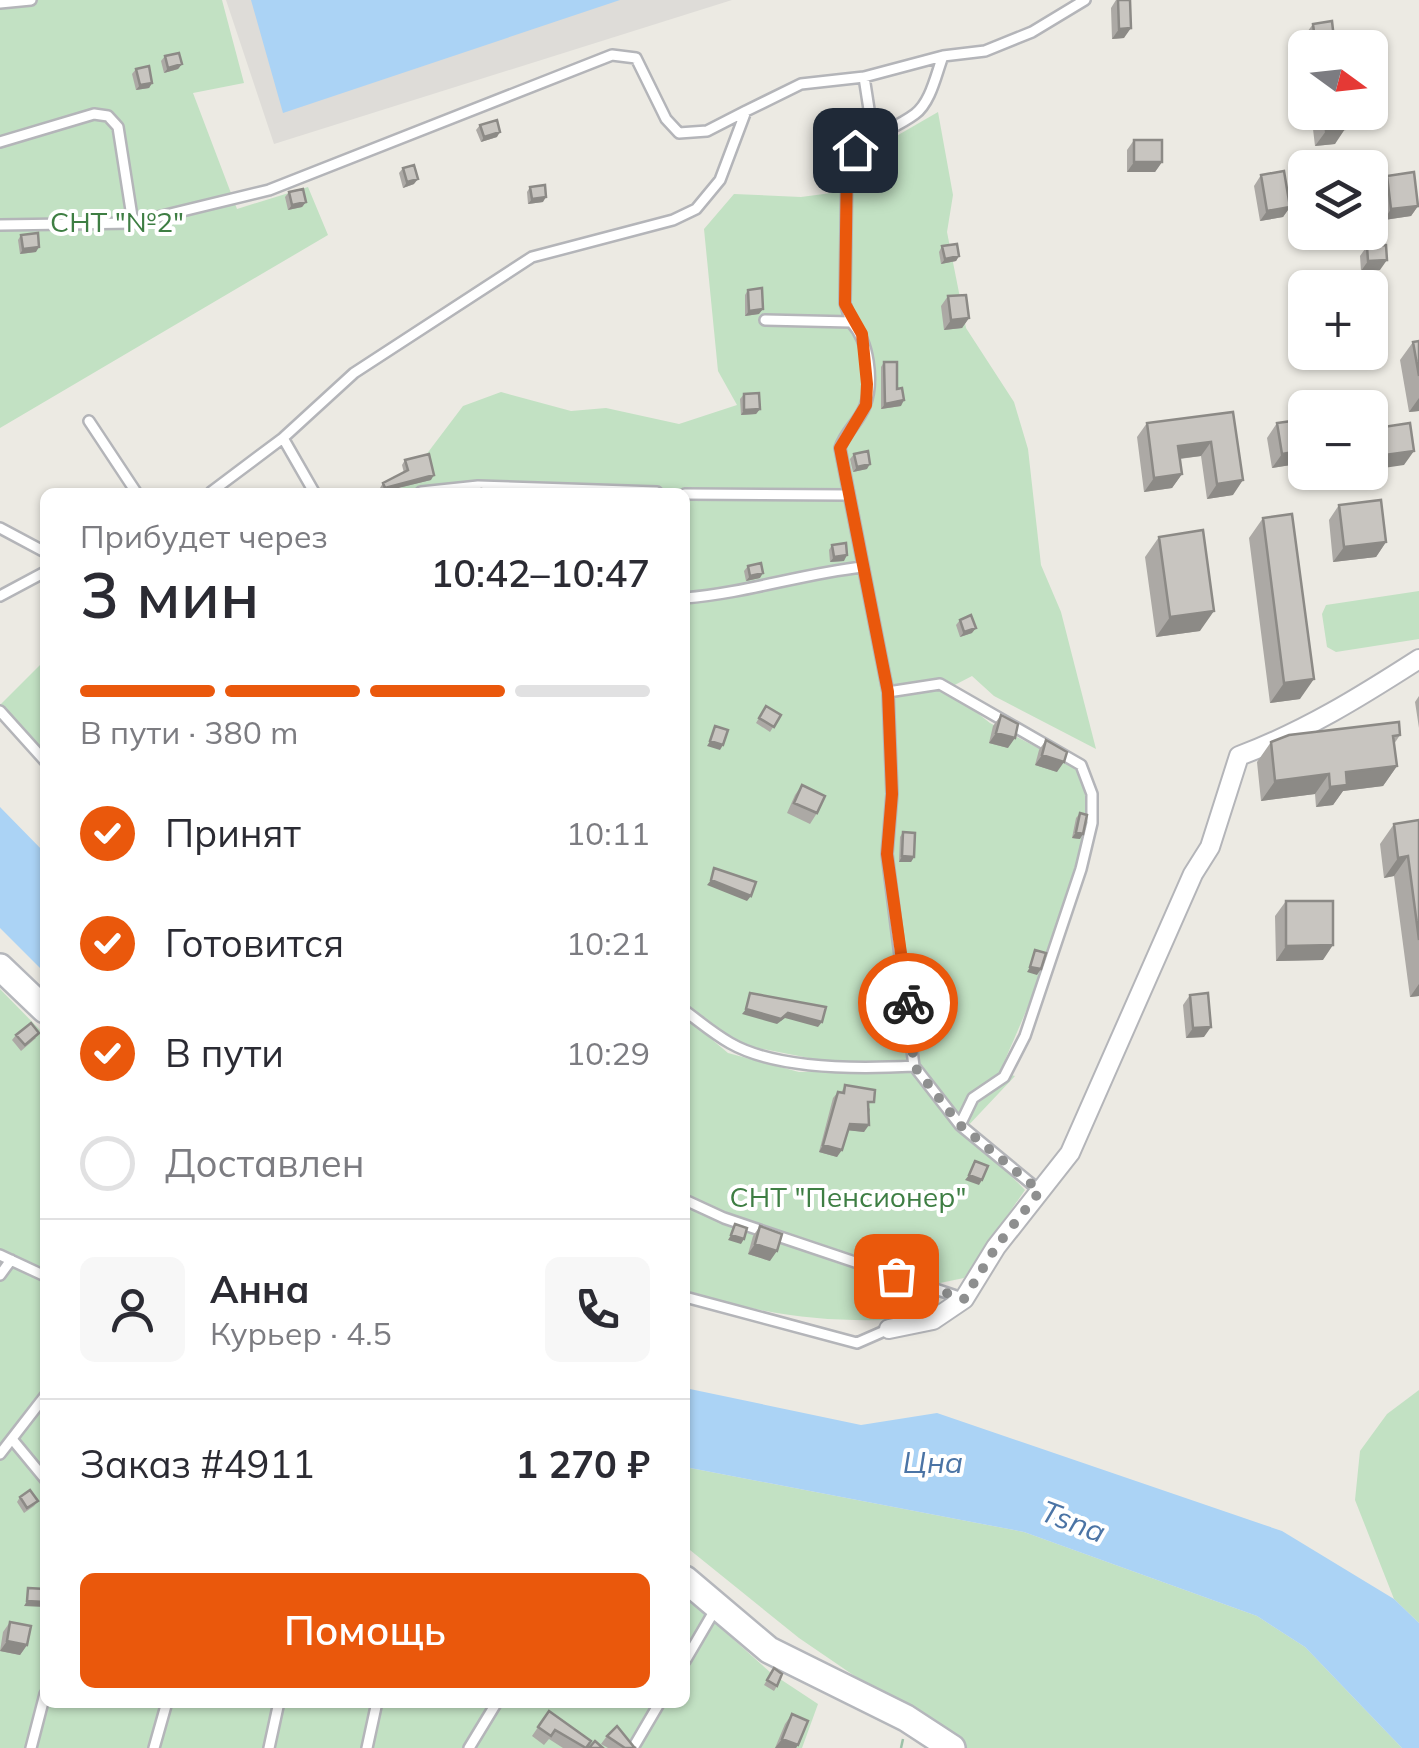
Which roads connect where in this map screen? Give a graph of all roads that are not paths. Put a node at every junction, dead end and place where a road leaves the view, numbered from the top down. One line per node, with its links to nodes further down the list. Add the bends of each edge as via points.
1 (31, 0): 3 (lane)
2 (1084, 0): 4 (lane, via 985,51)
3 (0, 2)
4 (944, 56): 5 (lane); 7 (lane, via 916,114)
5 (864, 77): 6 (lane, via 801,84); 7 (lane)
6 (746, 112): 9 (lane, via 706,130 679,133 636,58 612,55 270,190); 14 (lane, via 720,180 696,209 532,257 354,373)
7 (872, 136): 12 (lane, via 847,161 845,304)
8 (0, 142): 9 (lane, via 94,114 108,116 118,127)
9 (133, 224): 10 (lane)
10 (0, 225)
11 (765, 320): 12 (lane)
12 (851, 322): 21 (lane, via 862,334 867,384 866,405 840,448)
13 (89, 421): 15 (lane)
14 (284, 438): 16 (lane); 17 (lane)
15 (133, 488)
16 (216, 488)
17 (312, 488)
18 (426, 488): 19 (lane)
19 (538, 488)
20 (690, 494): 21 (lane)
21 (848, 495): 24 (lane)
22 (0, 528): 23 (lane)
23 (40, 549)
24 (862, 567): 27 (lane); 29 (lane)
25 (40, 575): 26 (lane)
26 (0, 596)
27 (690, 597)
28 (1419, 658): 37 (street, via 1342,710 1239,756 1210,847 1106,1063 1083,1132)
29 (888, 692): 35 (lane, via 887,854); 36 (lane, via 940,684 1081,765 1092,794 1081,870 1025,1036 1004,1077 973,1098)
30 (0, 712): 31 (lane)
31 (40, 756)
32 (0, 968): 33 (street)
33 (40, 1005)
34 (690, 1015): 35 (lane, via 758,1054 859,1069)
35 (914, 1066): 36 (lane)
36 (960, 1125): 37 (lane)
37 (1040, 1191): 44 (street)
38 (690, 1202): 44 (lane)
39 (0, 1255): 40 (lane)
40 (11, 1260): 41 (lane); 42 (lane)
41 (40, 1274)
42 (0, 1276)
43 (690, 1298): 45 (lane, via 857,1343)
44 (964, 1299): 45 (street, via 934,1320)
45 (888, 1330)
46 (40, 1403): 47 (lane)
47 (12, 1439): 48 (lane); 49 (lane)
48 (0, 1454)
49 (40, 1473)
50 (690, 1584): 51 (street)
51 (718, 1606): 52 (lane); 65 (street, via 798,1666)
52 (690, 1652)
53 (41, 1708): 59 (lane)
54 (165, 1708): 60 (lane)
55 (278, 1708): 61 (lane)
56 (376, 1708): 62 (lane)
57 (494, 1708): 63 (lane)
58 (656, 1708): 64 (lane)
59 (30, 1748)
60 (154, 1748)
61 (269, 1748)
62 (366, 1748)
63 (469, 1748)
64 (633, 1748)
65 (952, 1748)

